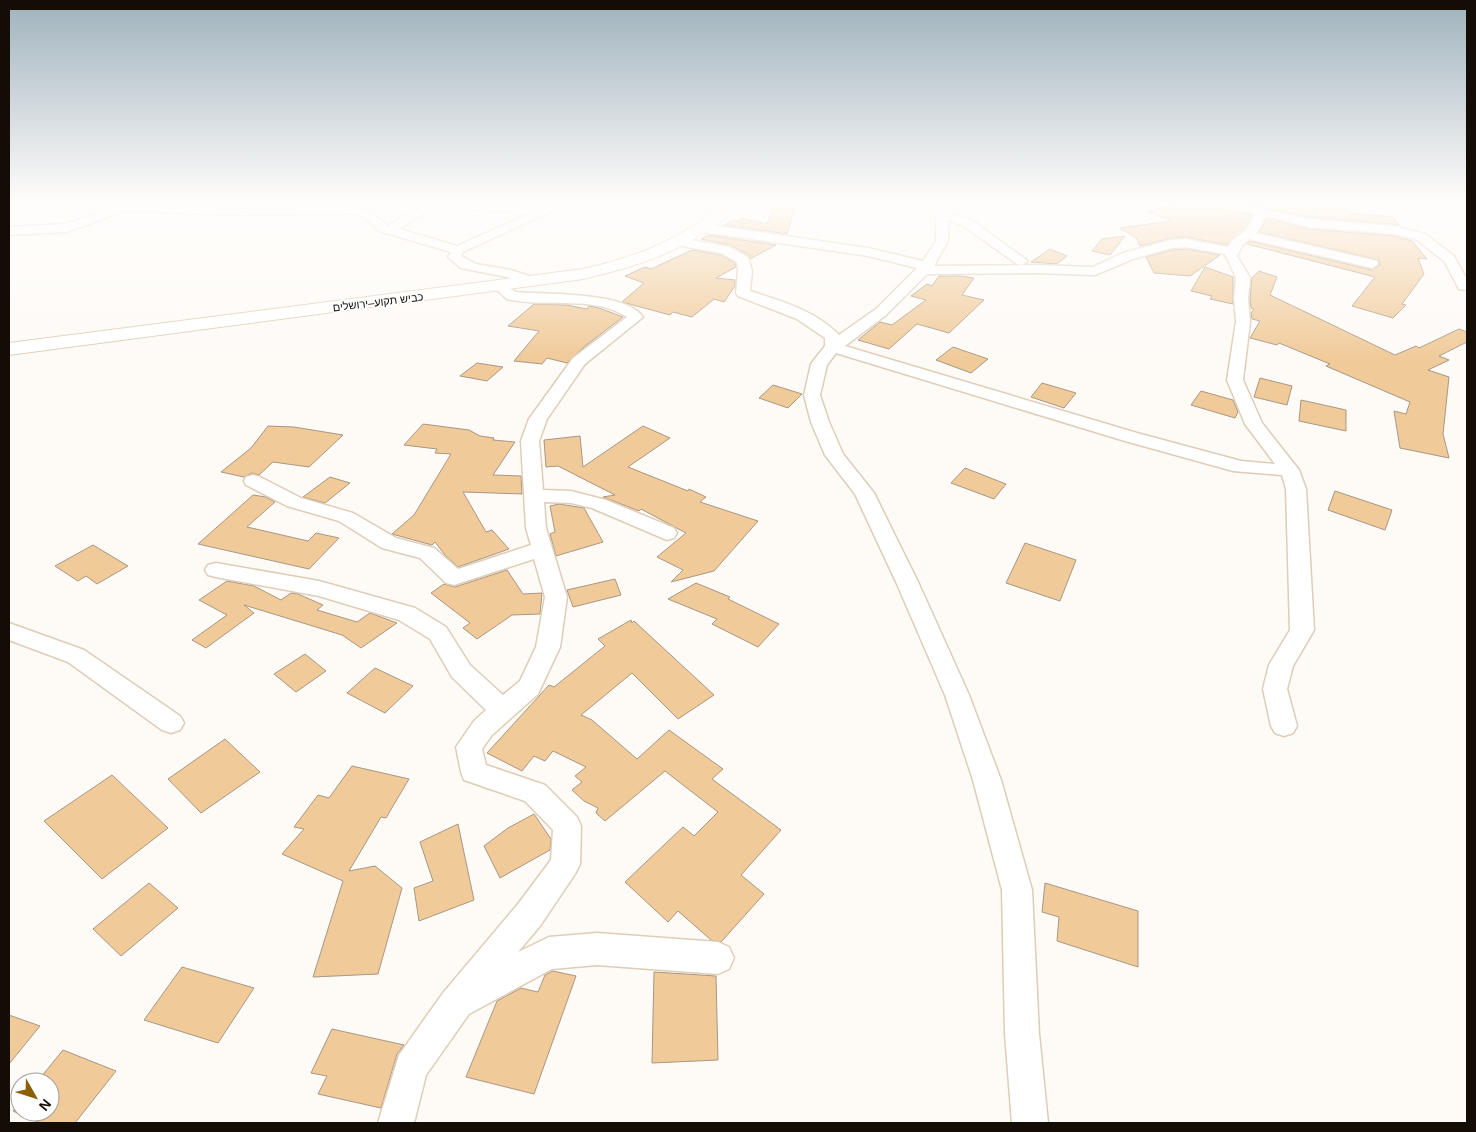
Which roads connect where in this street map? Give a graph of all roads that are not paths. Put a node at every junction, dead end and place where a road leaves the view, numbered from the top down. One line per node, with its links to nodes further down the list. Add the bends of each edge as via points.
1 (454, 257): 14 (street, via 475,267 511,274)
2 (649, 257): 14 (main road, כביש תקוע–ירושלים, via 618,267)
3 (737, 257): 17 (street, via 743,260 745,272 743,293 793,311 821,326 833,337)
4 (885, 257): 13 (street)
5 (932, 257): 13 (street)
6 (1016, 257): 11 (street)
7 (1126, 257): 13 (street, via 1095,271)
8 (1231, 257): 19 (street, via 1243,278 1244,322 1235,380 1254,424)
9 (1341, 257): 12 (street)
10 (1446, 257): 16 (street)
11 (1022, 261)
12 (1372, 264)
13 (925, 268): 17 (street, via 881,312)
14 (530, 282): 15 (main road, כביש תקוע–ירושלים)
15 (504, 285): 18 (main road, כביש תקוע–ירושלים); 21 (street, via 504,290 512,296 583,300 620,306 636,317 579,361 538,419 530,442)
16 (1467, 286)
17 (833, 347): 19 (street, via 1240,467); 32 (street, via 818,364 812,395 820,422 834,455 864,493 957,695 988,780 1017,890 1022,1034)
18 (9, 349)
19 (1290, 470): 28 (street, via 1296,489 1302,630 1281,664 1275,689)
20 (253, 481): 23 (street, via 294,502 346,517 389,543 427,553 454,578)
21 (534, 496): 22 (street, via 571,497 599,504); 23 (street, via 536,528)
22 (667, 533)
23 (542, 549): 26 (street, via 556,597 548,647 529,687)
24 (216, 570): 26 (street, via 319,589 407,614 438,633 460,670)
25 (9, 631): 27 (street, via 76,656)
26 (503, 710): 30 (street, via 483,728 469,747 474,772 535,793 567,826 565,864 529,915)
27 (171, 723)
28 (1284, 726)
29 (718, 958): 30 (street, via 597,949 549,953)
30 (455, 1005): 31 (street, via 411,1068)
31 (396, 1123)
32 (1030, 1123)

